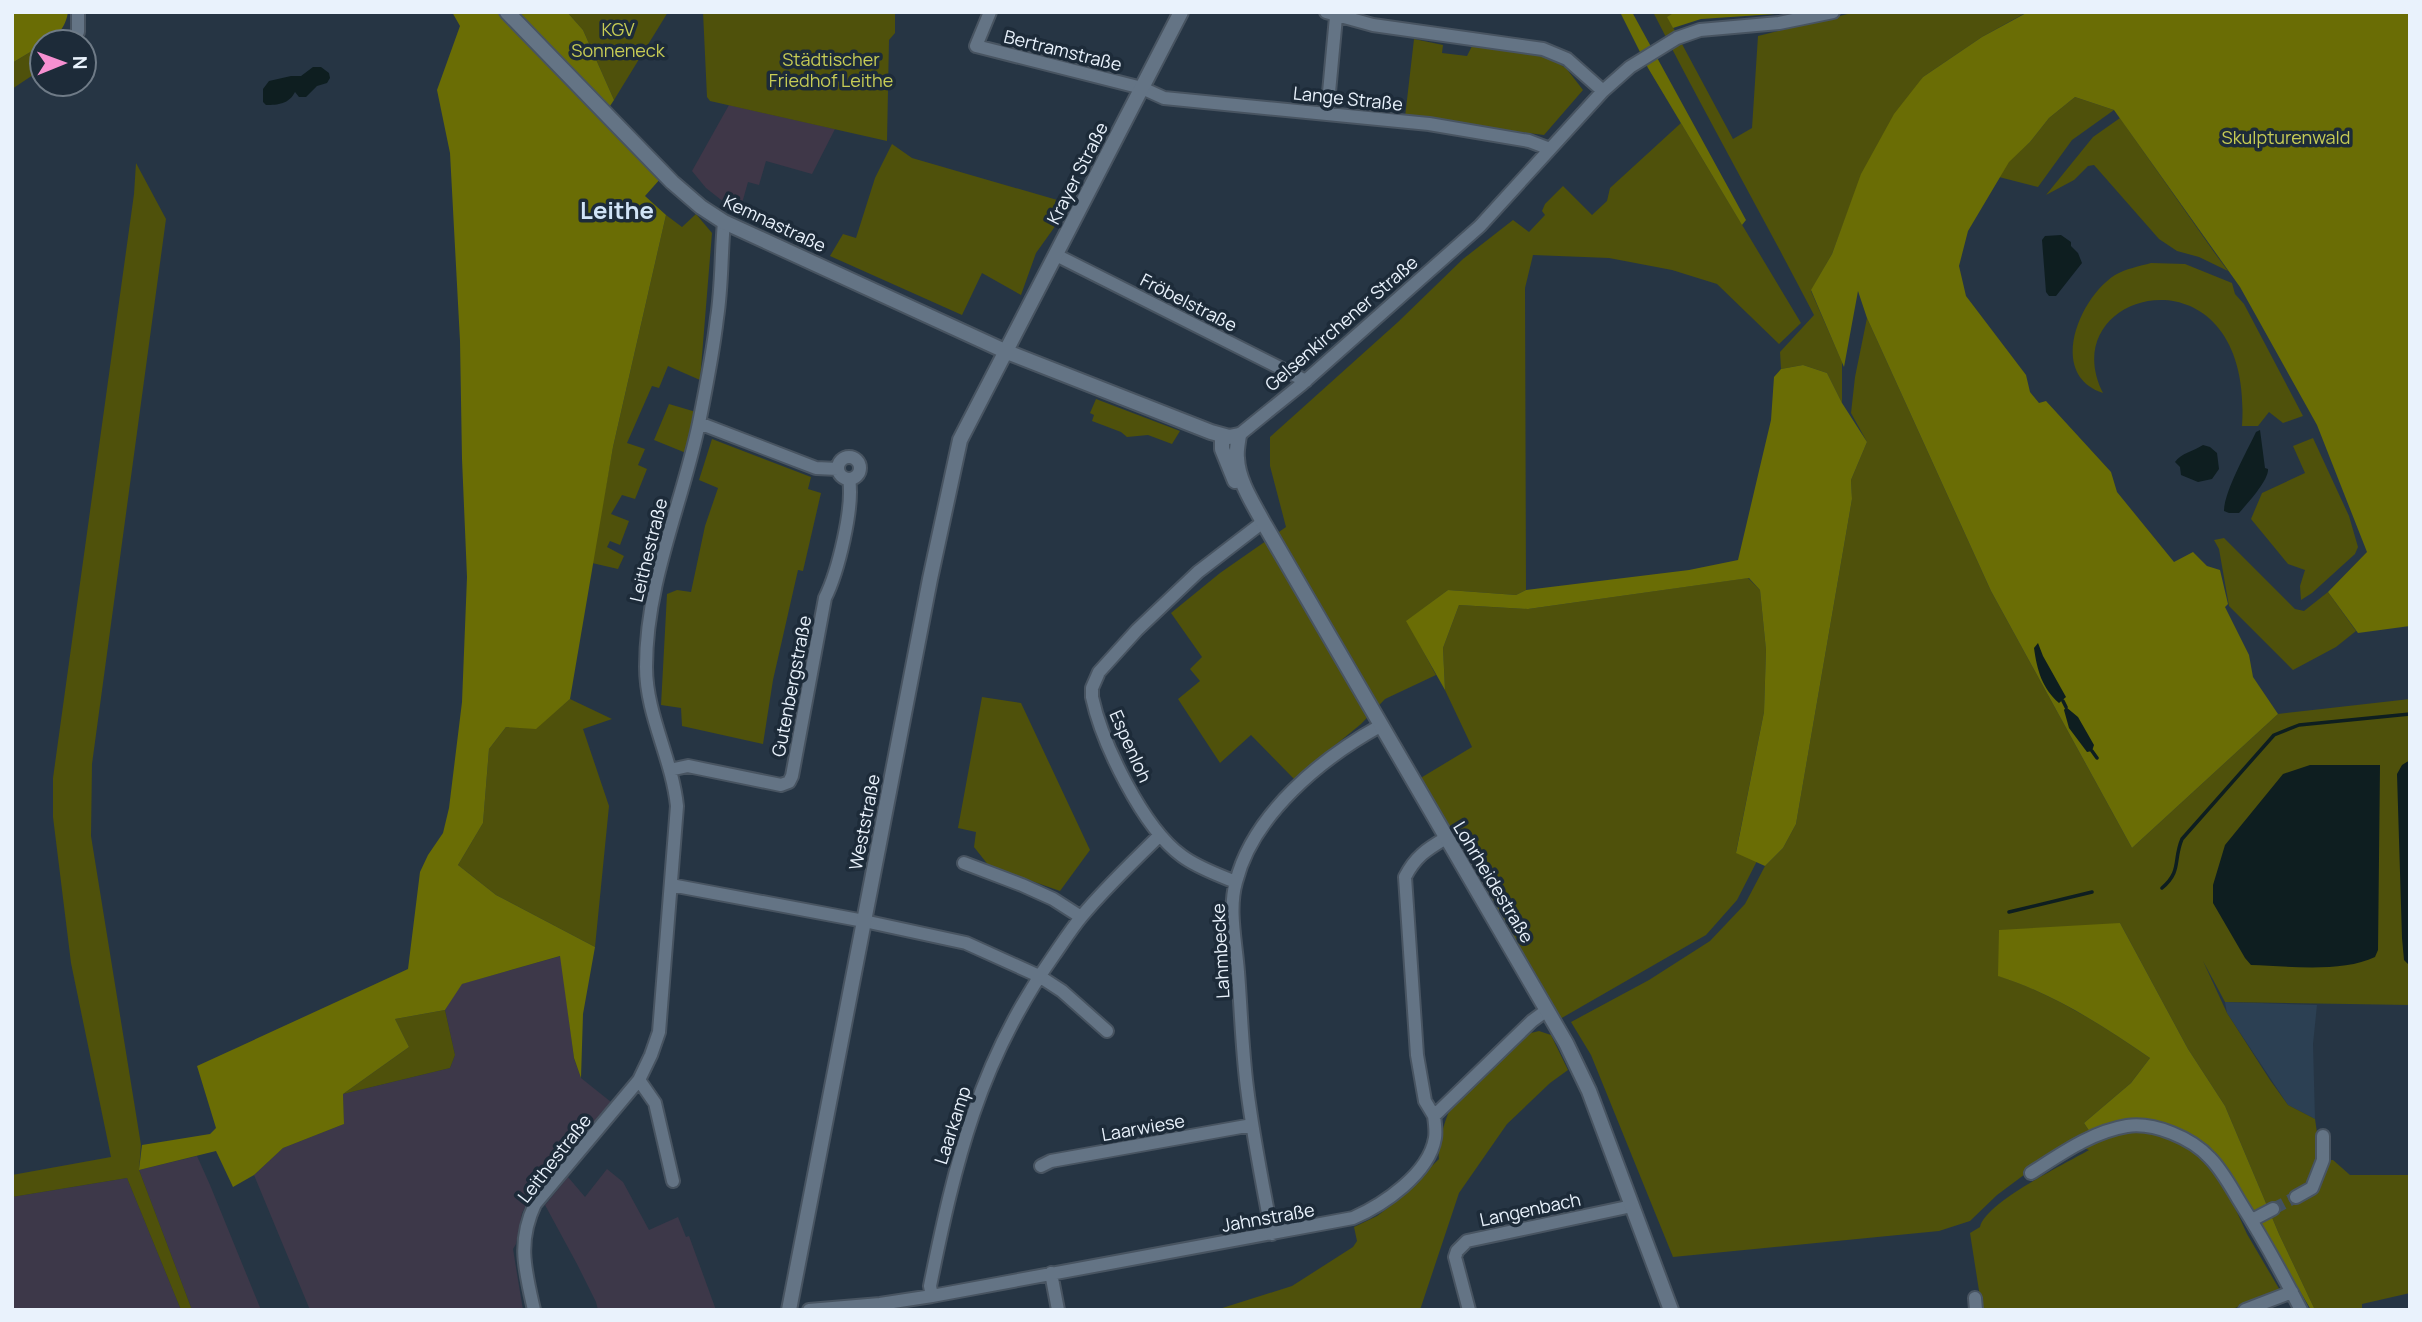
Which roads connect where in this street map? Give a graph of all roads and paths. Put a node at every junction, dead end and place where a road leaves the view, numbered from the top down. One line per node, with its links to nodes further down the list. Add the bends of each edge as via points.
1 (507, 12): 10 (street, Kemnastraße, via 672,182)
2 (990, 12): 6 (street, Bertramstraße, via 975,46)
3 (1181, 12): 6 (street, Krayer Straße)
4 (1833, 12): 7 (street, Gelsenkirchener Straße, via 1779,23 1700,30 1640,60)
5 (1331, 14): 7 (street, via 1410,31 1543,49 1567,59); 8 (street)
6 (1142, 88): 8 (street, Lange Straße, via 1164,99); 11 (street, Krayer Straße)
7 (1603, 91): 9 (street, Gelsenkirchener Straße)
8 (1327, 114): 9 (street, Lange Straße, via 1429,124 1529,141)
9 (1549, 149): 13 (street, Gelsenkirchener Straße, via 1480,226)
10 (724, 222): 12 (street, Kemnastraße); 14 (street, Leithestraße, via 718,316)
11 (1056, 255): 12 (street, Krayer Straße); 13 (street, Fröbelstraße)
12 (1007, 352): 16 (street); 29 (street, Weststraße, via 960,440)
13 (1306, 381): 15 (street, Gelsenkirchener Straße)
14 (699, 423): 17 (street, Gutenbergstraße, via 816,468); 22 (street, Leithestraße, via 659,565 648,633 648,697)
15 (1239, 435): 16 (street); 19 (street, Lohrheidestraße, via 1237,459)
16 (1222, 436): 19 (street, Lohrheidestraße, via 1222,449 1237,485)
17 (838, 470): 18 (street, Gutenbergstraße, via 841,477); 18 (street, Gutenbergstraße, via 841,460 855,460 859,471)
18 (849, 479): 22 (street, Gutenbergstraße, via 851,494 838,563 825,598 789,782 781,785 688,766)
19 (1247, 491): 20 (street, Lohrheidestraße)
20 (1263, 522): 21 (street, Lohrheidestraße); 23 (street, Espenloh, via 1198,572 1137,630 1099,672 1092,688 1093,706 1116,763)
21 (1380, 726): 24 (street, Lohrheidestraße); 26 (street, Lahmbecke, via 1347,745 1301,782 1253,841)
22 (670, 770): 27 (street, Leithestraße, via 677,806)
23 (1160, 835): 26 (street, Espenloh, via 1197,865); 28 (street, Laarkamp)
24 (1446, 838): 31 (street, Lohrheidestraße); 34 (street, Jahnstraße, via 1422,852 1405,877 1417,1055 1425,1101)
25 (964, 863): 28 (street, via 1032,890)
26 (1236, 882): 35 (street, Lahmbecke, via 1233,913)
27 (671, 885): 29 (street); 33 (street, Leithestraße, via 659,1032)
28 (1081, 917): 30 (street, Laarkamp)
29 (864, 921): 30 (street, via 966,943); 49 (street, Weststraße)
30 (1039, 976): 32 (street); 47 (street, Laarkamp, via 1007,1031 967,1127 942,1228)
31 (1547, 1010): 34 (street); 41 (street, Lohrheidestraße, via 1589,1091)
32 (1107, 1031)
33 (639, 1080): 39 (street, via 655,1103); 48 (street, Leithestraße, via 535,1204 523,1249)
34 (1434, 1116): 44 (street, Jahnstraße, via 1435,1139 1429,1154 1406,1185 1385,1201 1353,1219)
35 (1252, 1125): 37 (street, Laarwiese); 44 (street, Lahmbecke)
36 (2323, 1136): 40 (street, via 2323,1160 2312,1188)
37 (1041, 1166)
38 (2031, 1174): 43 (street, via 2109,1130 2143,1126 2185,1140 2210,1157)
39 (673, 1181)
40 (2295, 1197)
41 (1632, 1206): 52 (street, Langenbach, via 1466,1241 1455,1257); 53 (street, Lohrheidestraße)
42 (2273, 1209): 43 (street)
43 (2252, 1220): 46 (street)
44 (1272, 1234): 45 (street, Jahnstraße)
45 (1051, 1273): 47 (street, Jahnstraße); 51 (street)
46 (2292, 1293): 54 (street); 55 (street)
47 (932, 1296): 50 (street, Jahnstraße)
48 (534, 1310)
49 (789, 1310)
50 (809, 1310)
51 (1058, 1310)
52 (1469, 1310)
53 (1671, 1310)
54 (2245, 1310)
55 (2301, 1310)

